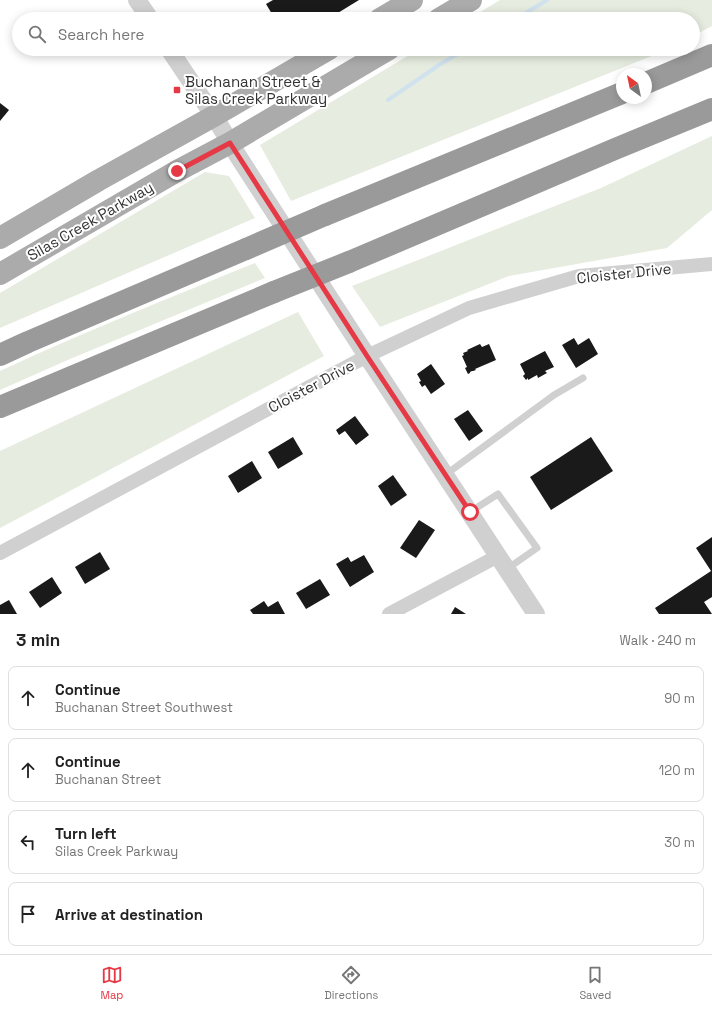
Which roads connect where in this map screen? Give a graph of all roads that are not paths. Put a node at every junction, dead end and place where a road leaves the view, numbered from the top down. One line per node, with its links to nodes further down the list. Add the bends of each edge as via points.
1 (137, 0): 4 (street)
2 (412, 0): 5 (main road)
3 (471, 0): 6 (main road)
4 (145, 12)
5 (392, 12)
6 (451, 12)
7 (174, 56): 14 (street)
8 (317, 56): 14 (main road, Silas Creek Parkway)
9 (377, 56): 15 (main road, Silas Creek Parkway)
10 (712, 56): 11 (highway)
11 (652, 81)
12 (616, 95): 19 (highway, bridge, via 246,249)
13 (712, 109): 22 (highway, bridge)
14 (214, 116): 15 (street); 16 (main road, Silas Creek Parkway)
15 (230, 143): 18 (main road, Silas Creek Parkway); 20 (street)
16 (0, 238)
17 (712, 264): 20 (street, Cloister Drive, via 579,276 469,308)
18 (0, 274)
19 (0, 355)
20 (367, 356): 23 (street); 25 (street, Cloister Drive)
21 (583, 378): 23 (lane)
22 (0, 407)
23 (445, 475): 24 (street)
24 (470, 512): 26 (street); 26 (lane, via 498,494 536,548)
25 (0, 553)
26 (502, 562): 27 (street); 28 (street)
27 (389, 614)
28 (536, 614)

